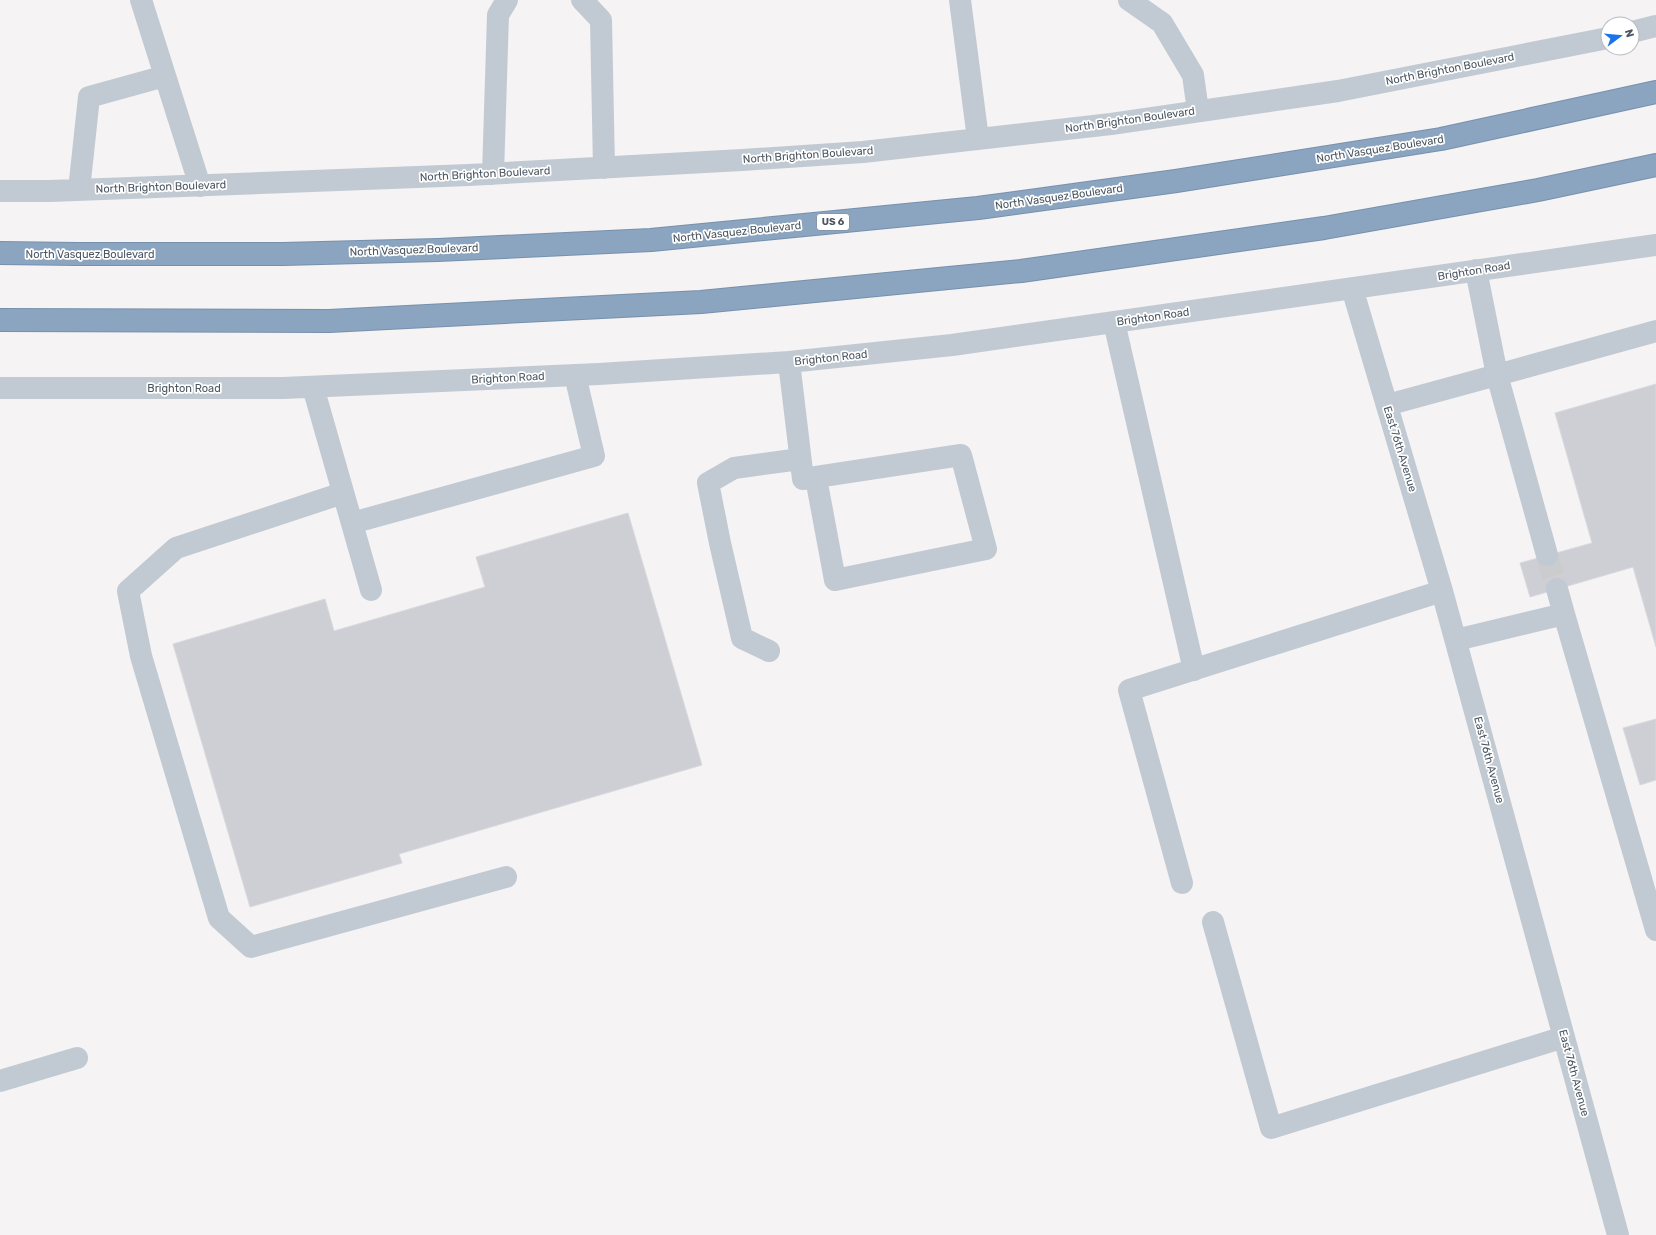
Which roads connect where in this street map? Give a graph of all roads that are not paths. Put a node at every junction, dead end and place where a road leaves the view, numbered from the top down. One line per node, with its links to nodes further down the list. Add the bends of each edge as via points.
1 (141, 0): 9 (street)
2 (507, 0): 15 (street, via 498,15)
3 (582, 0): 14 (street, via 601,20)
4 (960, 0): 12 (street)
5 (1129, 0): 11 (street, via 1162,23 1192,75)
6 (1656, 26): 7 (street)
7 (1640, 30)
8 (1600, 40): 11 (street, North Brighton Boulevard, via 1338,91)
9 (165, 76): 16 (street); 18 (street, via 89,97)
10 (1656, 92): 20 (highway, North Vasquez Boulevard / US 6, via 1441,139 1176,181 978,208 659,239 438,250 283,254)
11 (1198, 111): 12 (street, North Brighton Boulevard)
12 (978, 139): 14 (street, North Brighton Boulevard, via 863,152)
13 (1656, 165): 23 (highway, via 1538,190 1324,228 1021,271 709,301 329,321)
14 (604, 168): 15 (street, North Brighton Boulevard)
15 (493, 174): 16 (street, North Brighton Boulevard)
16 (200, 186): 18 (street, North Brighton Boulevard)
17 (0, 190): 18 (street, North Brighton Boulevard)
18 (79, 190)
19 (1656, 245): 21 (street, Brighton Road)
20 (0, 253)
21 (1476, 270): 22 (street, Brighton Road); 28 (street)
22 (1352, 288): 24 (street, Brighton Road); 31 (street, East 76th Avenue)
23 (0, 320)
24 (1114, 322): 26 (street, Brighton Road, via 952,345); 43 (street)
25 (1656, 331): 28 (street)
26 (788, 362): 27 (street, Brighton Road); 32 (street)
27 (574, 375): 29 (street, Brighton Road); 35 (street, via 594,456)
28 (1497, 375): 31 (street); 36 (street)
29 (313, 386): 30 (street, Brighton Road); 34 (street)
30 (0, 388)
31 (1387, 405): 39 (street, East 76th Avenue)
32 (800, 459): 33 (street, via 803,479); 42 (street, via 734,468 708,483 742,638)
33 (816, 478): 33 (street, via 961,455 986,549 835,580)
34 (343, 493): 35 (street); 44 (street, via 176,548 128,591 141,656 220,918 251,947)
35 (352, 523): 38 (street)
36 (1547, 555)
37 (1557, 589): 40 (street)
38 (371, 590)
39 (1442, 591): 41 (street, East 76th Avenue); 43 (street)
40 (1564, 614): 41 (street); 47 (street)
41 (1456, 640): 48 (street, East 76th Avenue)
42 (769, 651)
43 (1194, 670): 45 (street, via 1129,690)
44 (506, 877)
45 (1182, 883)
46 (1213, 922): 48 (street, via 1271,1128)
47 (1656, 930)
48 (1564, 1037): 51 (street, East 76th Avenue)
49 (77, 1058): 50 (street)
50 (0, 1081)
51 (1618, 1235)

